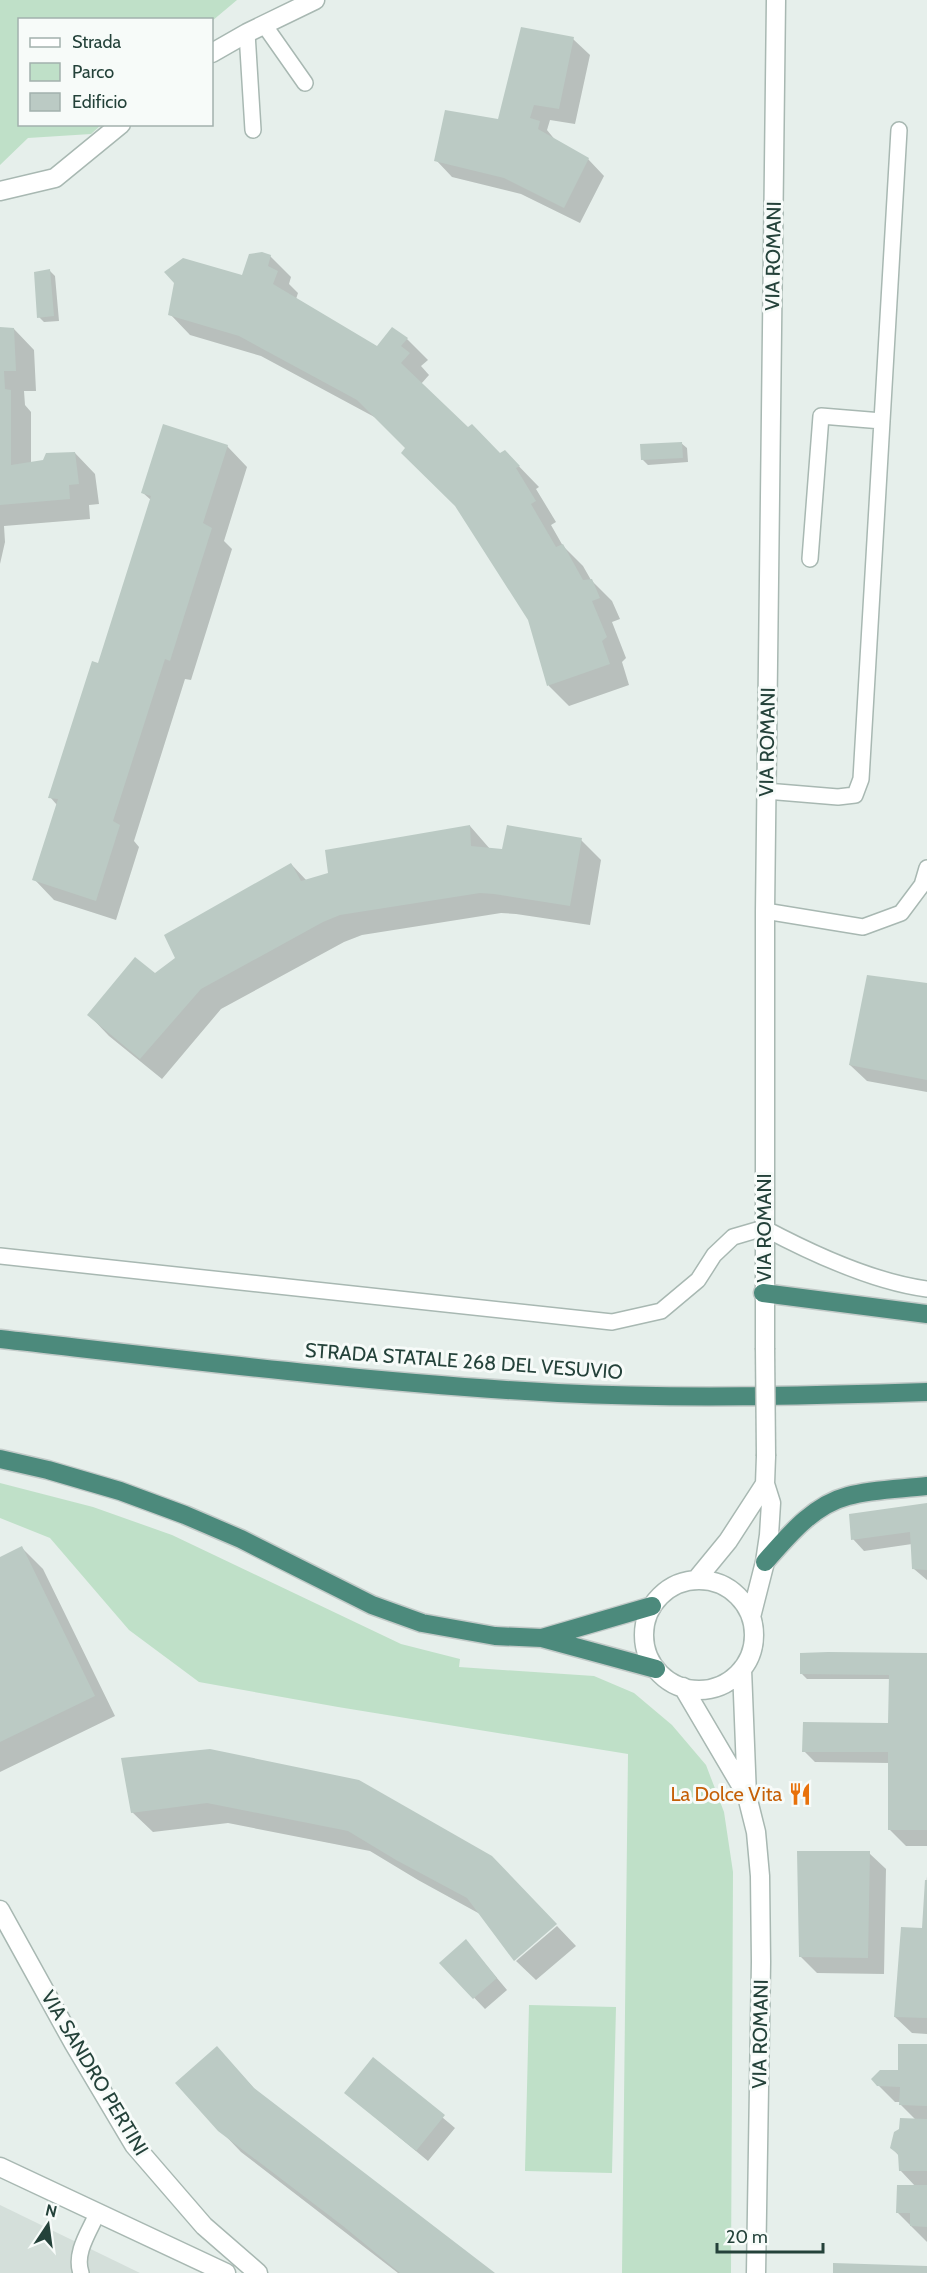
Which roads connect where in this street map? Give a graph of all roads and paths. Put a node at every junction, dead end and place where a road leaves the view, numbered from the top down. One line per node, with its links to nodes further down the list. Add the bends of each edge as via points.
1 (315, 0): 3 (street)
2 (776, 0): 13 (street, VIA ROMANI)
3 (265, 26): 4 (street); 6 (lane)
4 (247, 33): 5 (street); 8 (lane)
5 (213, 52)
6 (305, 83)
7 (119, 126): 10 (street, via 55,178)
8 (253, 130)
9 (899, 130): 11 (lane)
10 (0, 191)
11 (882, 421): 12 (lane, via 821,416); 13 (lane, via 861,779 855,795)
12 (810, 559)
13 (766, 791): 15 (street, VIA ROMANI)
14 (927, 868): 15 (lane, via 922,885 901,913 863,927)
15 (765, 911): 16 (street, VIA ROMANI)
16 (764, 1228): 17 (lane, via 733,1237 714,1255 698,1280 661,1311 612,1322); 18 (lane, via 808,1252); 19 (street, VIA ROMANI)
17 (0, 1256)
18 (927, 1289)
19 (763, 1293): 20 (highway); 24 (street, VIA ROMANI, bridge)
20 (927, 1314)
21 (0, 1339): 22 (highway, STRADA STATALE 268 DEL VESUVIO, via 346,1377 557,1392 687,1397)
22 (927, 1392)
23 (0, 1459): 30 (highway, via 110,1488 185,1515 372,1605 422,1623 495,1636)
24 (765, 1484): 26 (street, VIA ROMANI, via 771,1503); 27 (street, via 728,1541)
25 (927, 1485): 26 (highway, via 848,1496 823,1507 802,1522)
26 (765, 1562): 29 (street, VIA ROMANI)
27 (696, 1580): 28 (street, via 678,1583); 29 (street, via 730,1589 743,1601)
28 (652, 1606): 30 (highway); 31 (street, via 645,1621 644,1638)
29 (751, 1617): 32 (street, via 753,1644)
30 (542, 1638): 31 (highway)
31 (656, 1669): 33 (street)
32 (742, 1669): 33 (street, via 716,1687); 34 (street, VIA ROMANI)
33 (683, 1687): 34 (street, VIA ROMANI)
34 (747, 1796): 41 (street, VIA ROMANI, via 756,1832 760,1876)
35 (0, 1910): 40 (street, VIA SANDRO PERTINI, via 134,2145 204,2226)
36 (0, 2167): 37 (street)
37 (97, 2214): 38 (lane, via 82,2245 78,2264); 39 (street)
38 (81, 2273)
39 (226, 2273)
40 (258, 2273)
41 (756, 2273)

